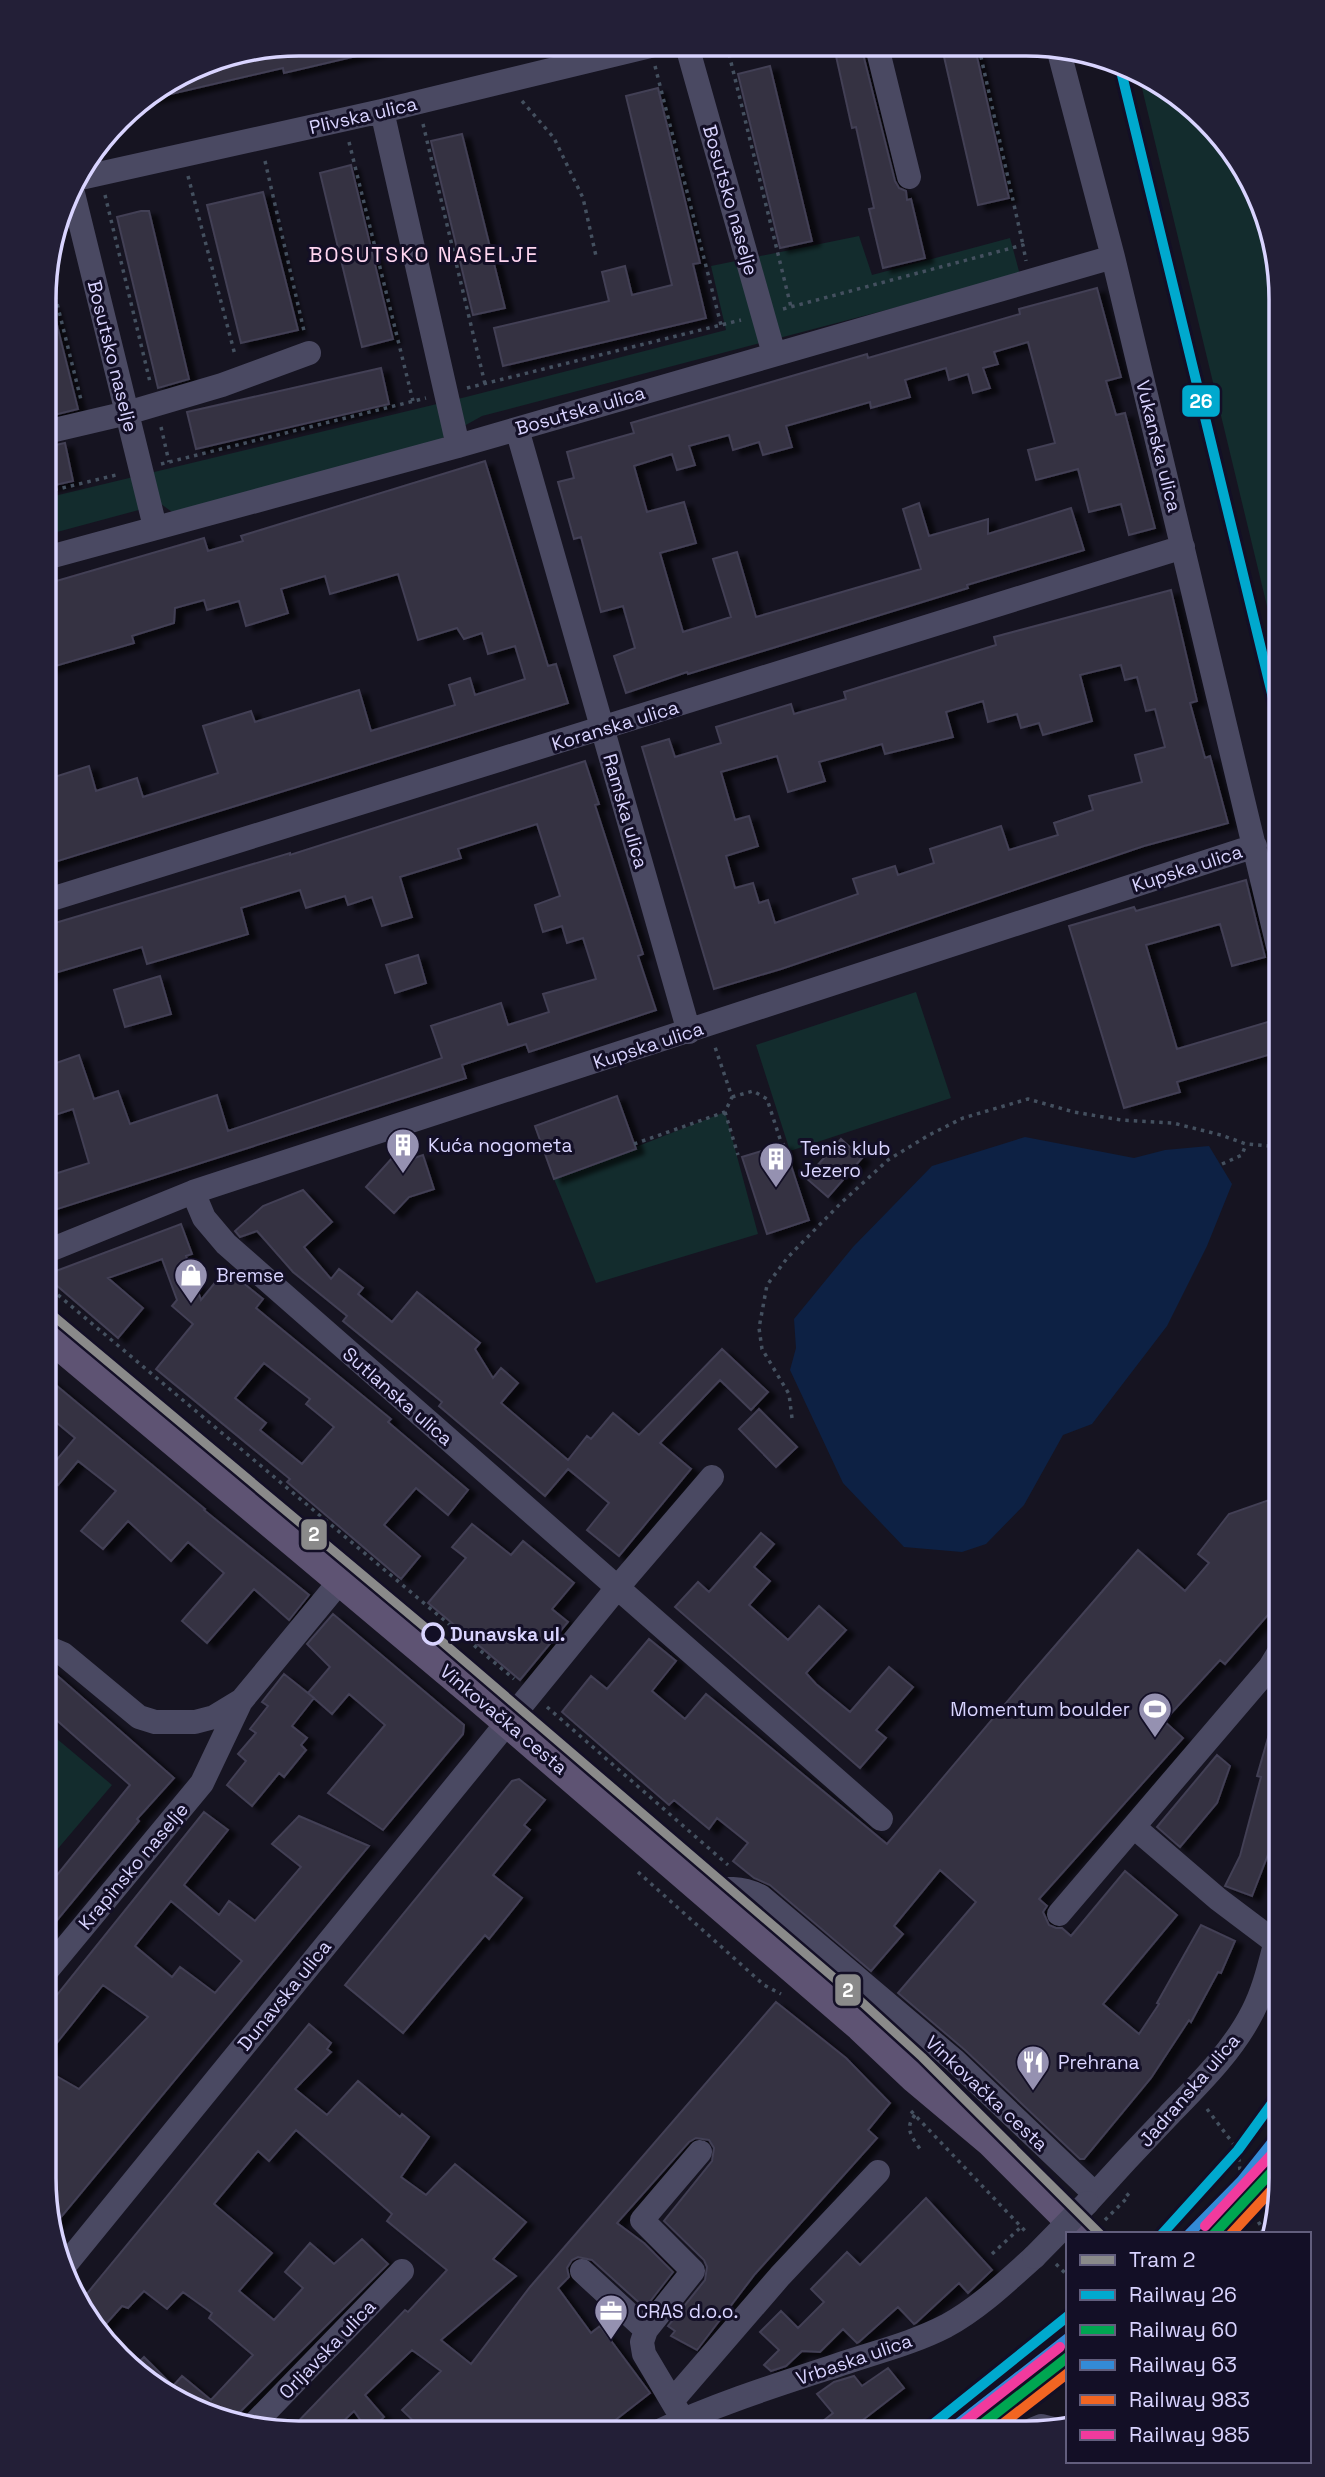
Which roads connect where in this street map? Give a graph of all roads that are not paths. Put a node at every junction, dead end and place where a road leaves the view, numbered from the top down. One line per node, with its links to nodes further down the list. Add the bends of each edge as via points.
1 (690, 56): 11 (street, Bosutsko naselje)
2 (879, 56): 7 (street)
3 (630, 57): 5 (street, Plivska ulica)
4 (1061, 59): 9 (street, Vukanska ulica)
5 (382, 111): 6 (street, Plivska ulica); 15 (street)
6 (90, 176)
7 (909, 177)
8 (76, 204): 12 (street, Bosutsko naselje)
9 (1113, 257): 11 (street, Bosutska ulica); 17 (street, Vukanska ulica)
10 (309, 354): 12 (street)
11 (774, 354): 13 (street, Bosutska ulica)
12 (127, 413): 14 (street); 16 (street, Bosutsko naselje)
13 (517, 429): 15 (street, Bosutska ulica); 19 (street, Ramska ulica)
14 (56, 430)
15 (458, 446): 16 (street, Bosutska ulica)
16 (155, 527): 18 (street, Bosutska ulica)
17 (1184, 547): 19 (street, Koranska ulica); 20 (street, Vukanska ulica)
18 (56, 555)
19 (602, 729): 21 (street, Koranska ulica); 23 (street, Ramska ulica)
20 (1255, 846): 22 (street, Vukanska ulica); 23 (street, Kupska ulica)
21 (56, 898)
22 (1269, 905)
23 (699, 1028): 24 (street, Kupska ulica)
24 (193, 1192): 25 (street, Kupska ulica); 29 (street, Sutlanska ulica, via 204,1218 226,1244)
25 (56, 1248)
26 (56, 1341): 28 (main road, Vinkovačka cesta)
27 (712, 1477): 29 (street)
28 (341, 1580): 32 (street, Krapinsko naselje); 33 (main road, Vinkovačka cesta)
29 (617, 1588): 33 (street); 36 (street, Sutlanska ulica)
30 (56, 1651): 34 (street, Krapinsko naselje, via 139,1717)
31 (1268, 1669): 37 (street)
32 (242, 1700): 34 (street, Krapinsko naselje, via 214,1717); 35 (street, Krapinsko naselje)
33 (508, 1722): 38 (main road, Vinkovačka cesta); 49 (street, Dunavska ulica)
34 (183, 1723): 35 (street, via 199,1734)
35 (214, 1759): 41 (street, Krapinsko naselje, via 202,1783)
36 (881, 1818)
37 (1133, 1827): 39 (street); 40 (street, via 1218,1899)
38 (706, 1891): 43 (main road, Vinkovačka cesta, via 861,2026); 46 (street, Vinkovačka cesta, via 727,1888 760,1896 955,2061)
39 (1059, 1914)
40 (1268, 1927)
41 (56, 1957)
42 (1268, 1968): 46 (street, Jadranska ulica, via 1252,2013 1218,2062)
43 (912, 2093): 47 (main road, Vinkovačka cesta, via 990,2141); 48 (main road, Vinkovačka cesta, via 975,2152)
44 (700, 2152): 52 (street, via 642,2220 693,2271)
45 (878, 2172): 53 (street, via 780,2276)
46 (1091, 2198): 48 (street, Jadranska ulica, bridge)
47 (1093, 2229)
48 (1045, 2250): 53 (street, Vrbaska ulica, via 947,2325 896,2346)
49 (70, 2259)
50 (402, 2271): 54 (street, Orljavska ulica)
51 (582, 2271): 52 (street)
52 (646, 2330): 53 (street, via 644,2354)
53 (677, 2410): 55 (street, Vrbaska ulica)
54 (260, 2418)
55 (667, 2421)

